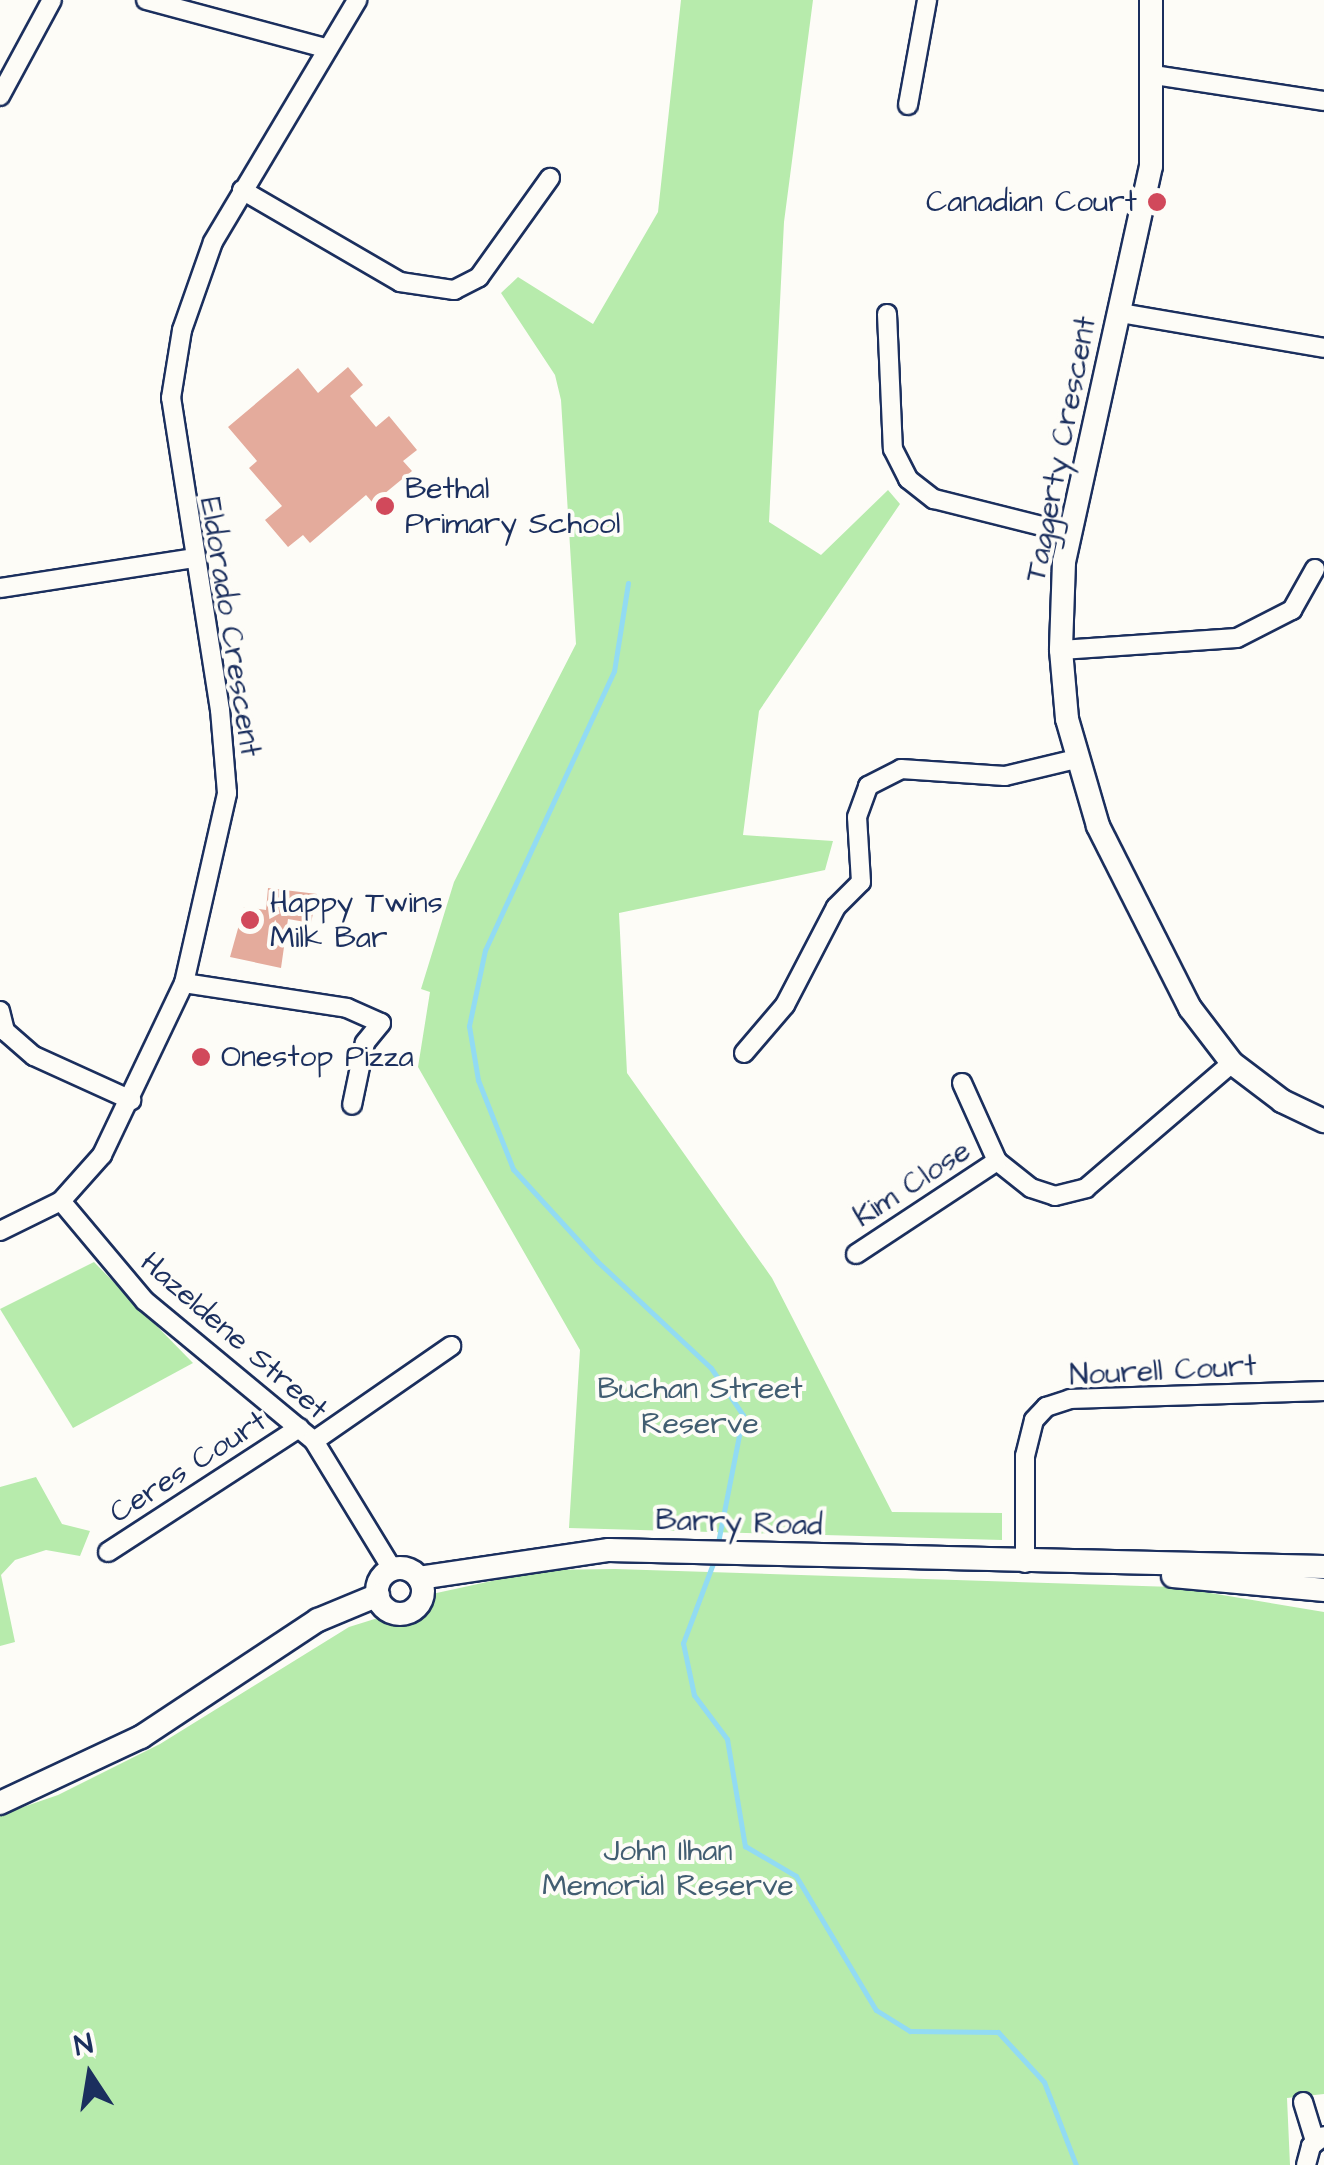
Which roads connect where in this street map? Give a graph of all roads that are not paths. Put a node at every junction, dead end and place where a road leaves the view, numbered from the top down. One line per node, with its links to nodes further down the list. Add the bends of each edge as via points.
1 (52, 0): 8 (street)
2 (146, 0): 6 (street)
3 (356, 0): 6 (street, Eldorado Crescent)
4 (927, 0): 10 (street)
5 (1151, 0): 7 (street, Taggerty Crescent)
6 (326, 48): 12 (street, Eldorado Crescent)
7 (1154, 75): 9 (street); 14 (street, Taggerty Crescent, via 1151,166)
8 (0, 96)
9 (1324, 101)
10 (908, 106)
11 (550, 178): 12 (street, via 480,277 454,290 400,282)
12 (242, 190): 17 (street, Eldorado Crescent, via 213,242 182,330 171,398)
13 (887, 314): 16 (street, via 892,449 908,479 934,499)
14 (1120, 314): 15 (street); 16 (street, Taggerty Crescent)
15 (1324, 348)
16 (1069, 532): 20 (street, Taggerty Crescent)
17 (193, 558): 19 (street); 22 (street, Eldorado Crescent, via 227,793)
18 (1316, 569): 20 (street, via 1292,610 1237,638)
19 (0, 588)
20 (1061, 650): 21 (street, Taggerty Crescent)
21 (1076, 759): 24 (street, via 1005,776 901,768 868,786 857,816 861,882 836,907 785,1005); 25 (street, Taggerty Crescent, via 1098,826 1170,972)
22 (184, 982): 27 (street, Eldorado Crescent); 28 (street, via 347,1008 381,1024 365,1042)
23 (0, 1011): 27 (street, via 5,1031 34,1056)
24 (744, 1054)
25 (1232, 1062): 29 (street, Taggerty Crescent); 30 (street, via 1086,1188 1056,1196 1010,1176)
26 (962, 1084): 30 (street)
27 (131, 1100): 31 (street, Eldorado Crescent, via 102,1155)
28 (352, 1105)
29 (1324, 1121)
30 (997, 1161): 33 (street, Kim Close)
31 (60, 1201): 32 (street, Eldorado Crescent); 36 (street, Hazeldene Street, via 145,1301)
32 (0, 1231)
33 (856, 1254)
34 (450, 1346): 36 (street, Ceres Court)
35 (1324, 1391): 38 (street, Nourell Court, via 1070,1399 1046,1407 1034,1420 1025,1456)
36 (306, 1435): 37 (street, Ceres Court); 41 (street, Hazeldene Street)
37 (108, 1552)
38 (1025, 1563): 39 (street, Barry Road); 42 (street, Barry Road, via 686,1551 549,1554)
39 (1060, 1564): 40 (street, Barry Road); 43 (street, Barry Road)
40 (1324, 1567)
41 (392, 1569): 42 (street); 44 (street, via 379,1582)
42 (418, 1578): 44 (street, via 421,1599 406,1613 385,1608)
43 (1324, 1590)
44 (378, 1595): 45 (street, via 318,1620 126,1744)
45 (0, 1803)
46 (1303, 2102): 47 (street)
47 (1320, 2138): 48 (street)
48 (1306, 2163)

